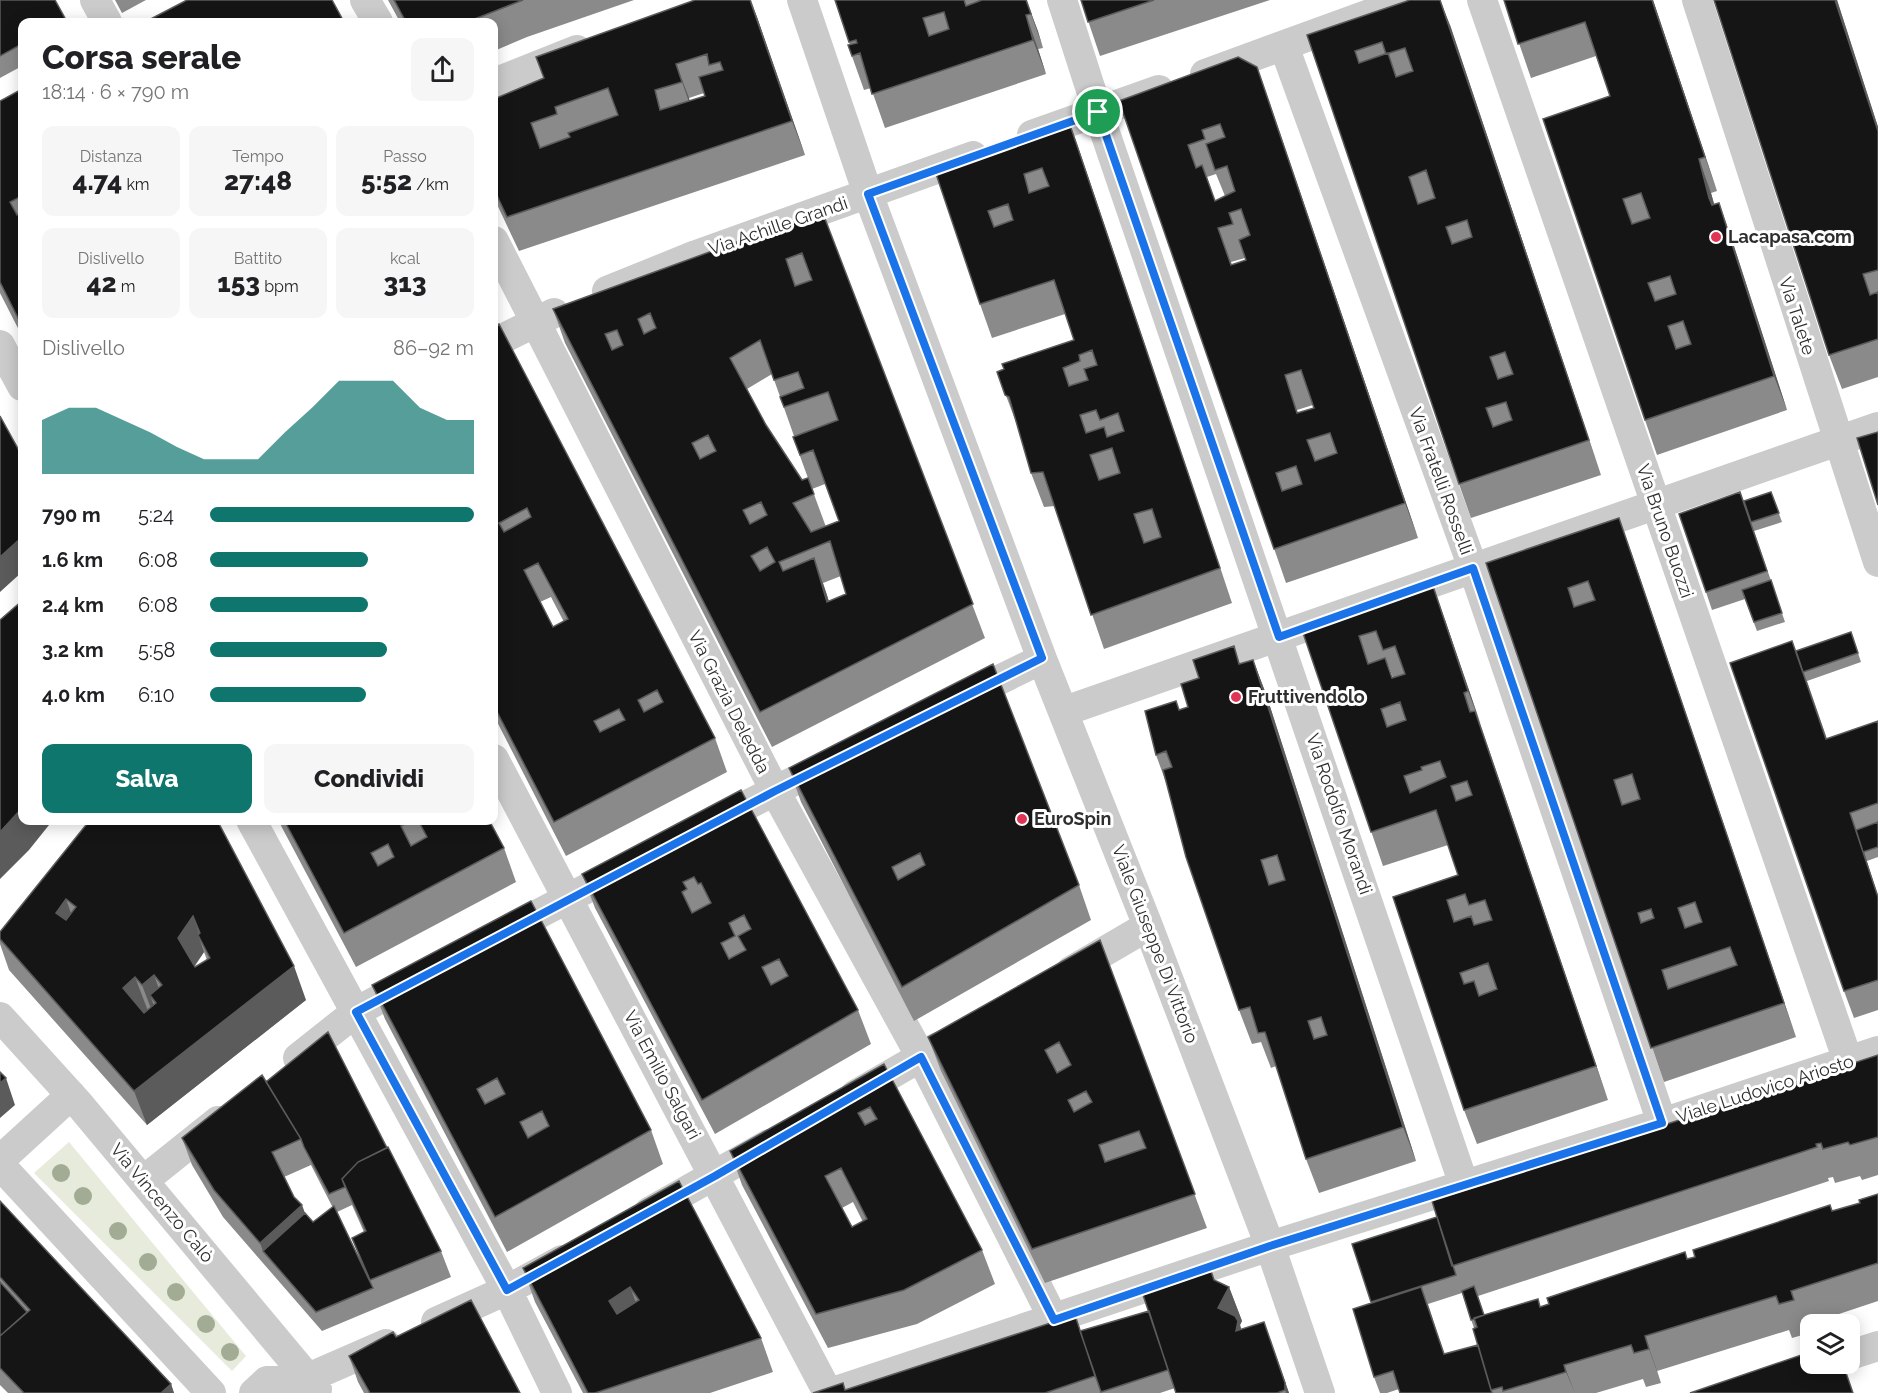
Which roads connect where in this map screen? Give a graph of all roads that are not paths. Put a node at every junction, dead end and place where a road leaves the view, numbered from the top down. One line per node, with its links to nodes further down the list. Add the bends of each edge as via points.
1 (95, 0): 9 (street)
2 (365, 0): 10 (street)
3 (802, 0): 15 (street, Viale Giuseppe Di Vittorio)
4 (1062, 0): 14 (street, Via Rodolfo Morandi)
5 (1407, 0): 8 (street, Via Achille Grandi)
6 (1482, 0): 23 (street, Via Bruno Buozzi)
7 (1697, 0): 22 (street, Via Talete)
8 (1344, 10): 12 (street, Via Achille Grandi)
9 (105, 18)
10 (376, 18)
11 (600, 41): 13 (street)
12 (1284, 46): 14 (street, Via Achille Grandi); 25 (street, Via Fratelli Rosselli)
13 (498, 81)
14 (1098, 112): 15 (street, Via Achille Grandi); 26 (street, Via Rodolfo Morandi)
15 (868, 194): 17 (street, Via Achille Grandi, via 696,255); 27 (street, Viale Giuseppe Di Vittorio)
16 (498, 249): 17 (street, Via Grazia Deledda)
17 (535, 321): 18 (street, Via Achille Grandi); 32 (street, Via Grazia Deledda)
18 (498, 341)
19 (0, 345): 20 (street)
20 (18, 379)
21 (1878, 427): 22 (street)
22 (1837, 441): 23 (street); 24 (street, Via Talete)
23 (1656, 504): 25 (street); 46 (street, Via Bruno Buozzi)
24 (1878, 562)
25 (1473, 568): 26 (street); 51 (street, Via Fratelli Rosselli)
26 (1279, 637): 29 (street); 57 (street, Via Rodolfo Morandi)
27 (1042, 658): 28 (street); 29 (street, Viale Giuseppe Di Vittorio)
28 (935, 711)
29 (1065, 711): 37 (street, Viale Giuseppe Di Vittorio)
30 (498, 767): 36 (street, Via Emilio Salgari)
31 (818, 770): 32 (street)
32 (775, 791): 34 (street); 45 (street, Via Grazia Deledda)
33 (254, 825): 41 (street)
34 (692, 834)
35 (651, 855): 36 (street)
36 (568, 898): 38 (street); 55 (street, Via Emilio Salgari)
37 (1148, 926): 40 (street); 60 (street, Viale Giuseppe Di Vittorio)
38 (477, 946)
39 (436, 968): 41 (street)
40 (1045, 986)
41 (356, 1012): 47 (street); 61 (street)
42 (0, 1017): 48 (street, Via Vincenzo Calò)
43 (962, 1033): 45 (street)
44 (1878, 1051): 46 (street, Viale Ludovico Ariosto)
45 (921, 1057): 50 (street); 62 (street, Via Grazia Deledda)
46 (1848, 1061): 51 (street, Viale Ludovico Ariosto)
47 (272, 1078)
48 (71, 1095): 53 (street); 56 (street, Via Vincenzo Calò)
49 (235, 1107): 56 (street)
50 (828, 1110)
51 (1662, 1123): 57 (street, Viale Ludovico Ariosto)
52 (797, 1128): 55 (street)
53 (0, 1161)
54 (0, 1166): 66 (street)
55 (715, 1176): 58 (street); 69 (street, Via Emilio Salgari)
56 (143, 1181): 65 (street, Via Vincenzo Calò)
57 (1464, 1185): 60 (street, Viale Ludovico Ariosto)
58 (621, 1227)
59 (590, 1244): 61 (street)
60 (1270, 1246): 62 (street, Viale Ludovico Ariosto); 70 (street, Viale Giuseppe Di Vittorio)
61 (507, 1290): 65 (street); 68 (street)
62 (1054, 1320): 69 (street, Viale Ludovico Ariosto)
63 (1878, 1346): 64 (street)
64 (1860, 1352)
65 (314, 1386): 67 (street, via 267,1381)
66 (211, 1393)
67 (255, 1393)
68 (557, 1393)
69 (829, 1393)
70 (1320, 1393)

